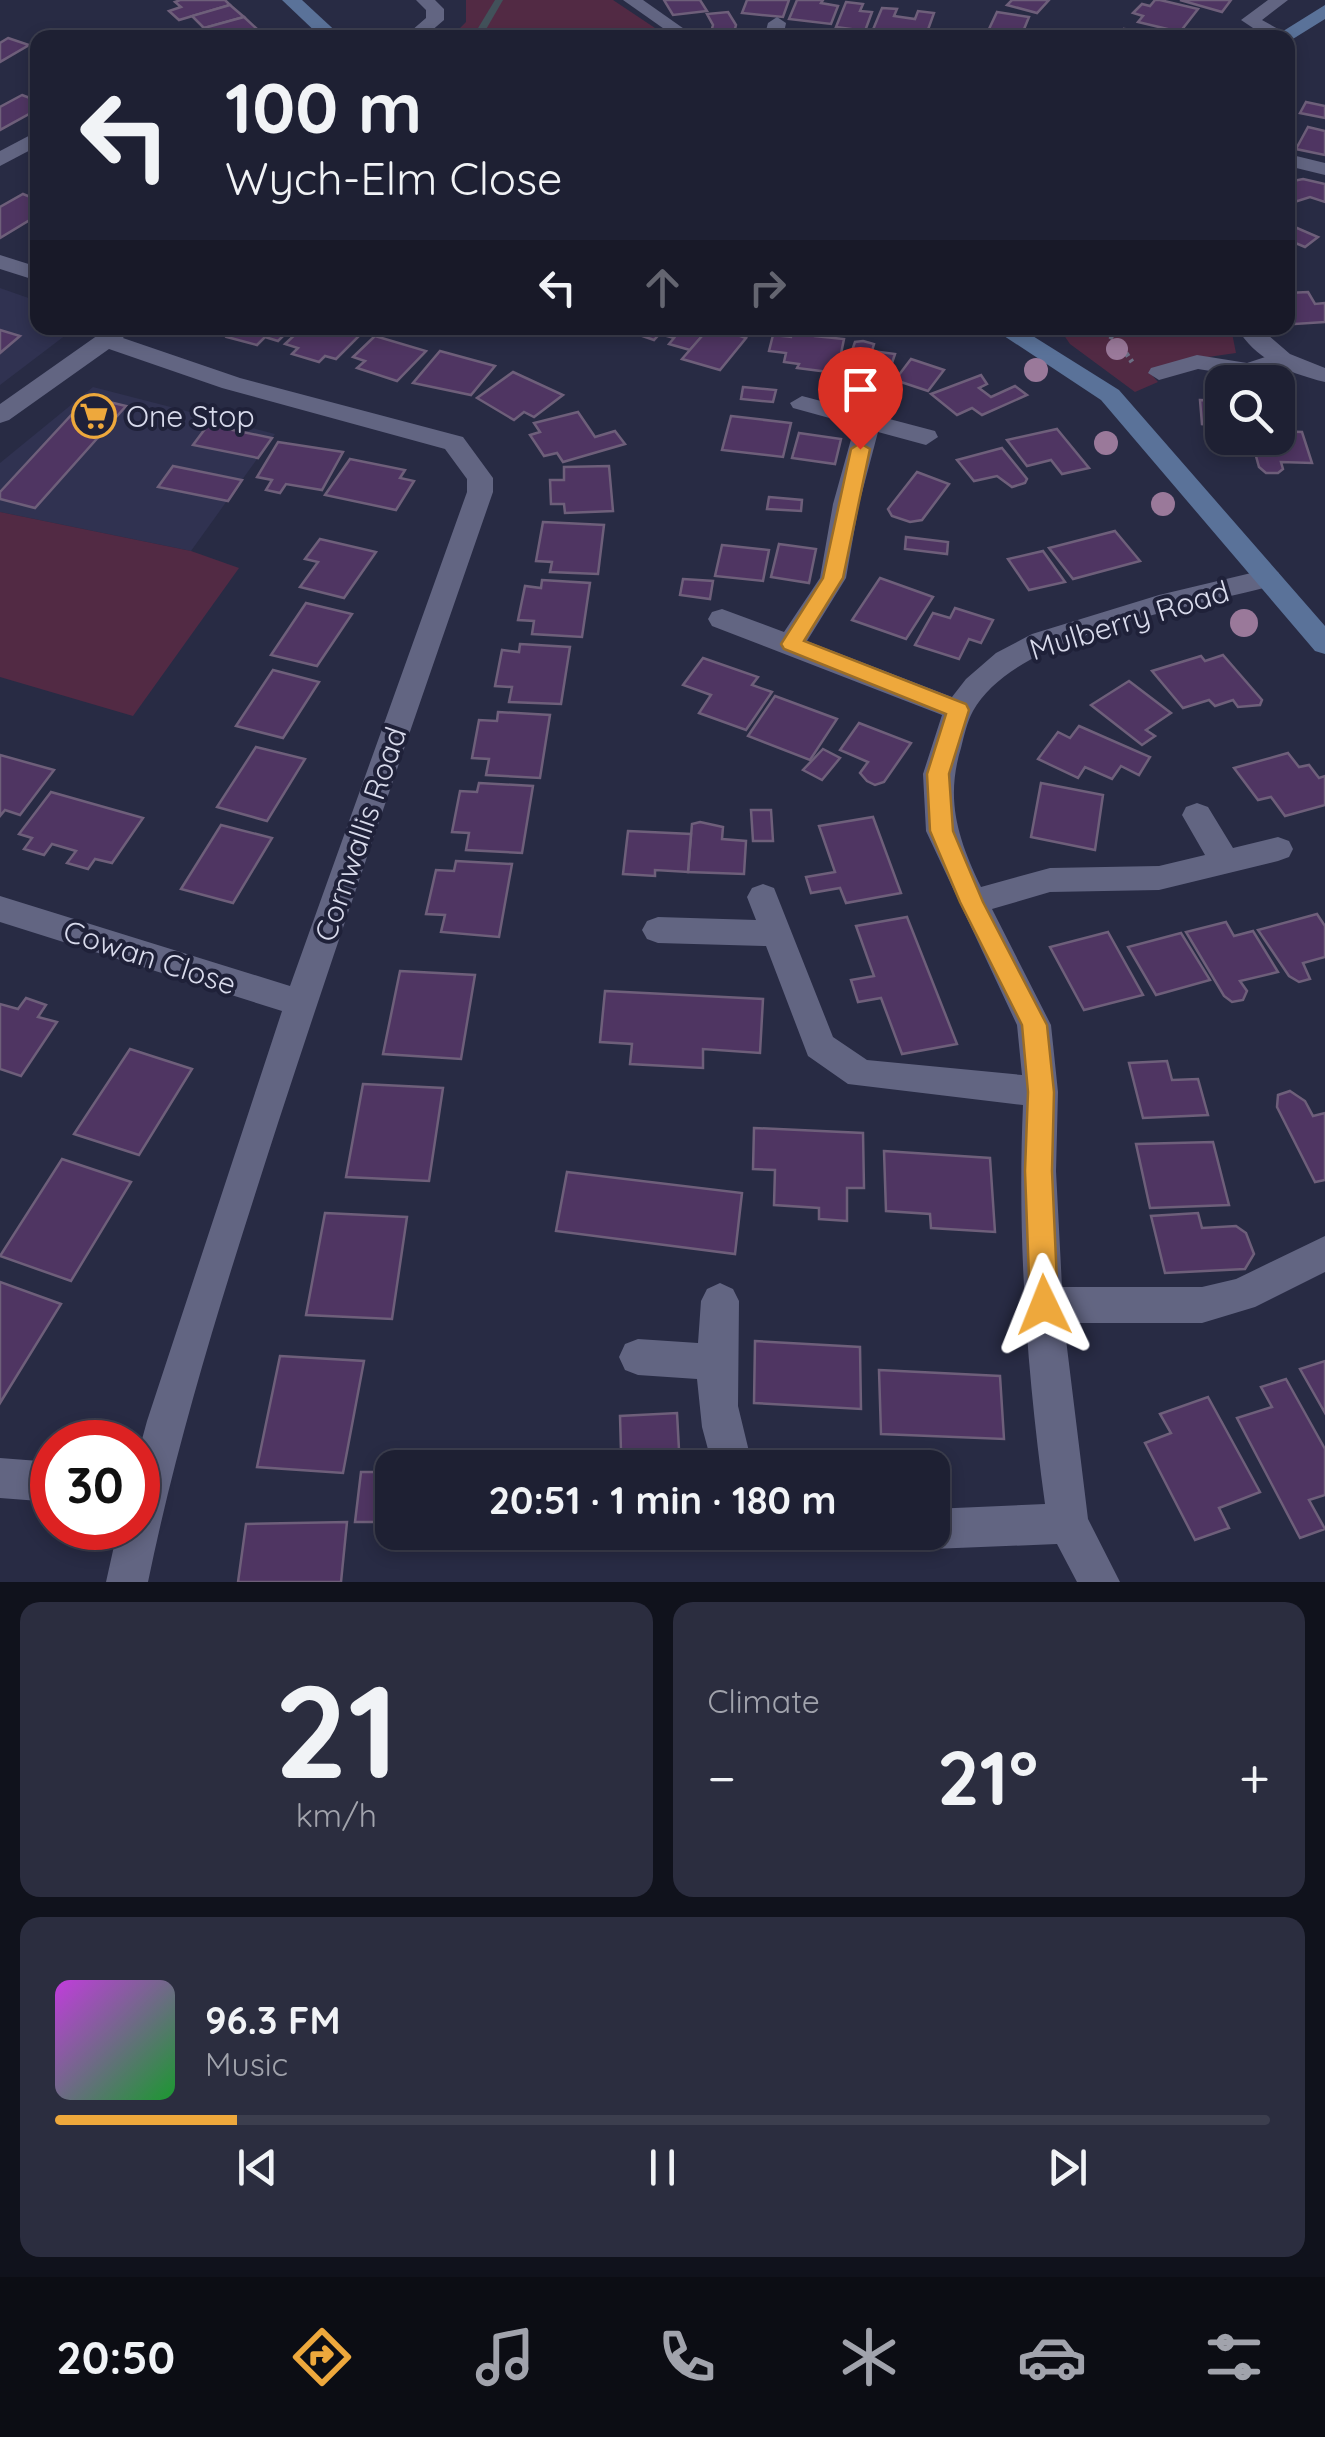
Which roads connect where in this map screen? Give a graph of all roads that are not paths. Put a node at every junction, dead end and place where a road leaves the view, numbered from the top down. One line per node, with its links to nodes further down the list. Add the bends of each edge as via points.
1 (291, 0): 6 (street)
2 (425, 0): 7 (lane, via 435,20)
3 (632, 0): 8 (lane)
4 (1279, 0): 9 (lane, via 1250,20)
5 (1325, 11): 10 (street)
6 (325, 30)
7 (422, 30)
8 (677, 30)
9 (1267, 30)
10 (1294, 30)
11 (30, 142): 12 (street)
12 (0, 160)
13 (1295, 162): 14 (street)
14 (1325, 169)
15 (0, 262): 16 (street)
16 (30, 271)
17 (113, 335): 25 (street)
18 (116, 335): 41 (street, Cornwallis Road, via 232,383 454,443 480,478)
19 (1020, 335): 28 (street, via 1110,395)
20 (1253, 335): 21 (street)
21 (1280, 358): 22 (lane, via 1248,370 1198,362); 23 (street)
22 (1159, 374)
23 (1325, 375)
24 (802, 403): 26 (street)
25 (0, 415)
26 (868, 422): 27 (street); 30 (street, via 833,578)
27 (926, 437)
28 (1268, 578): 31 (street); 32 (street, Mulberry Road, via 1042,640 1006,660)
29 (722, 619): 30 (street)
30 (792, 644): 32 (street)
31 (1325, 644)
32 (958, 710): 37 (street, Mulberry Road, via 938,774 938,801 941,831)
33 (1198, 815): 35 (street)
34 (1278, 848): 35 (street)
35 (1225, 862): 37 (street, via 1159,878 1050,880)
36 (763, 896): 40 (street)
37 (972, 902): 42 (street, Mulberry Road, via 1034,1025)
38 (0, 909): 41 (street, Cowan Close)
39 (658, 930): 40 (street)
40 (776, 933): 42 (street, via 820,1046 860,1074)
41 (300, 1003): 48 (street, Cornwallis Road)
42 (1041, 1092): 45 (street, Mulberry Road)
43 (1325, 1253): 45 (street, via 1242,1296 1202,1304)
44 (720, 1301): 47 (street)
45 (1044, 1305): 52 (street, Mulberry Road)
46 (638, 1356): 47 (street)
47 (714, 1362): 49 (street)
48 (160, 1433)
49 (726, 1450)
50 (0, 1478): 51 (street)
51 (30, 1480)
52 (1068, 1523): 53 (street); 56 (street, Mulberry Road)
53 (950, 1528)
54 (132, 1550): 55 (street, Cornwallis Road)
55 (127, 1582)
56 (1098, 1582)

